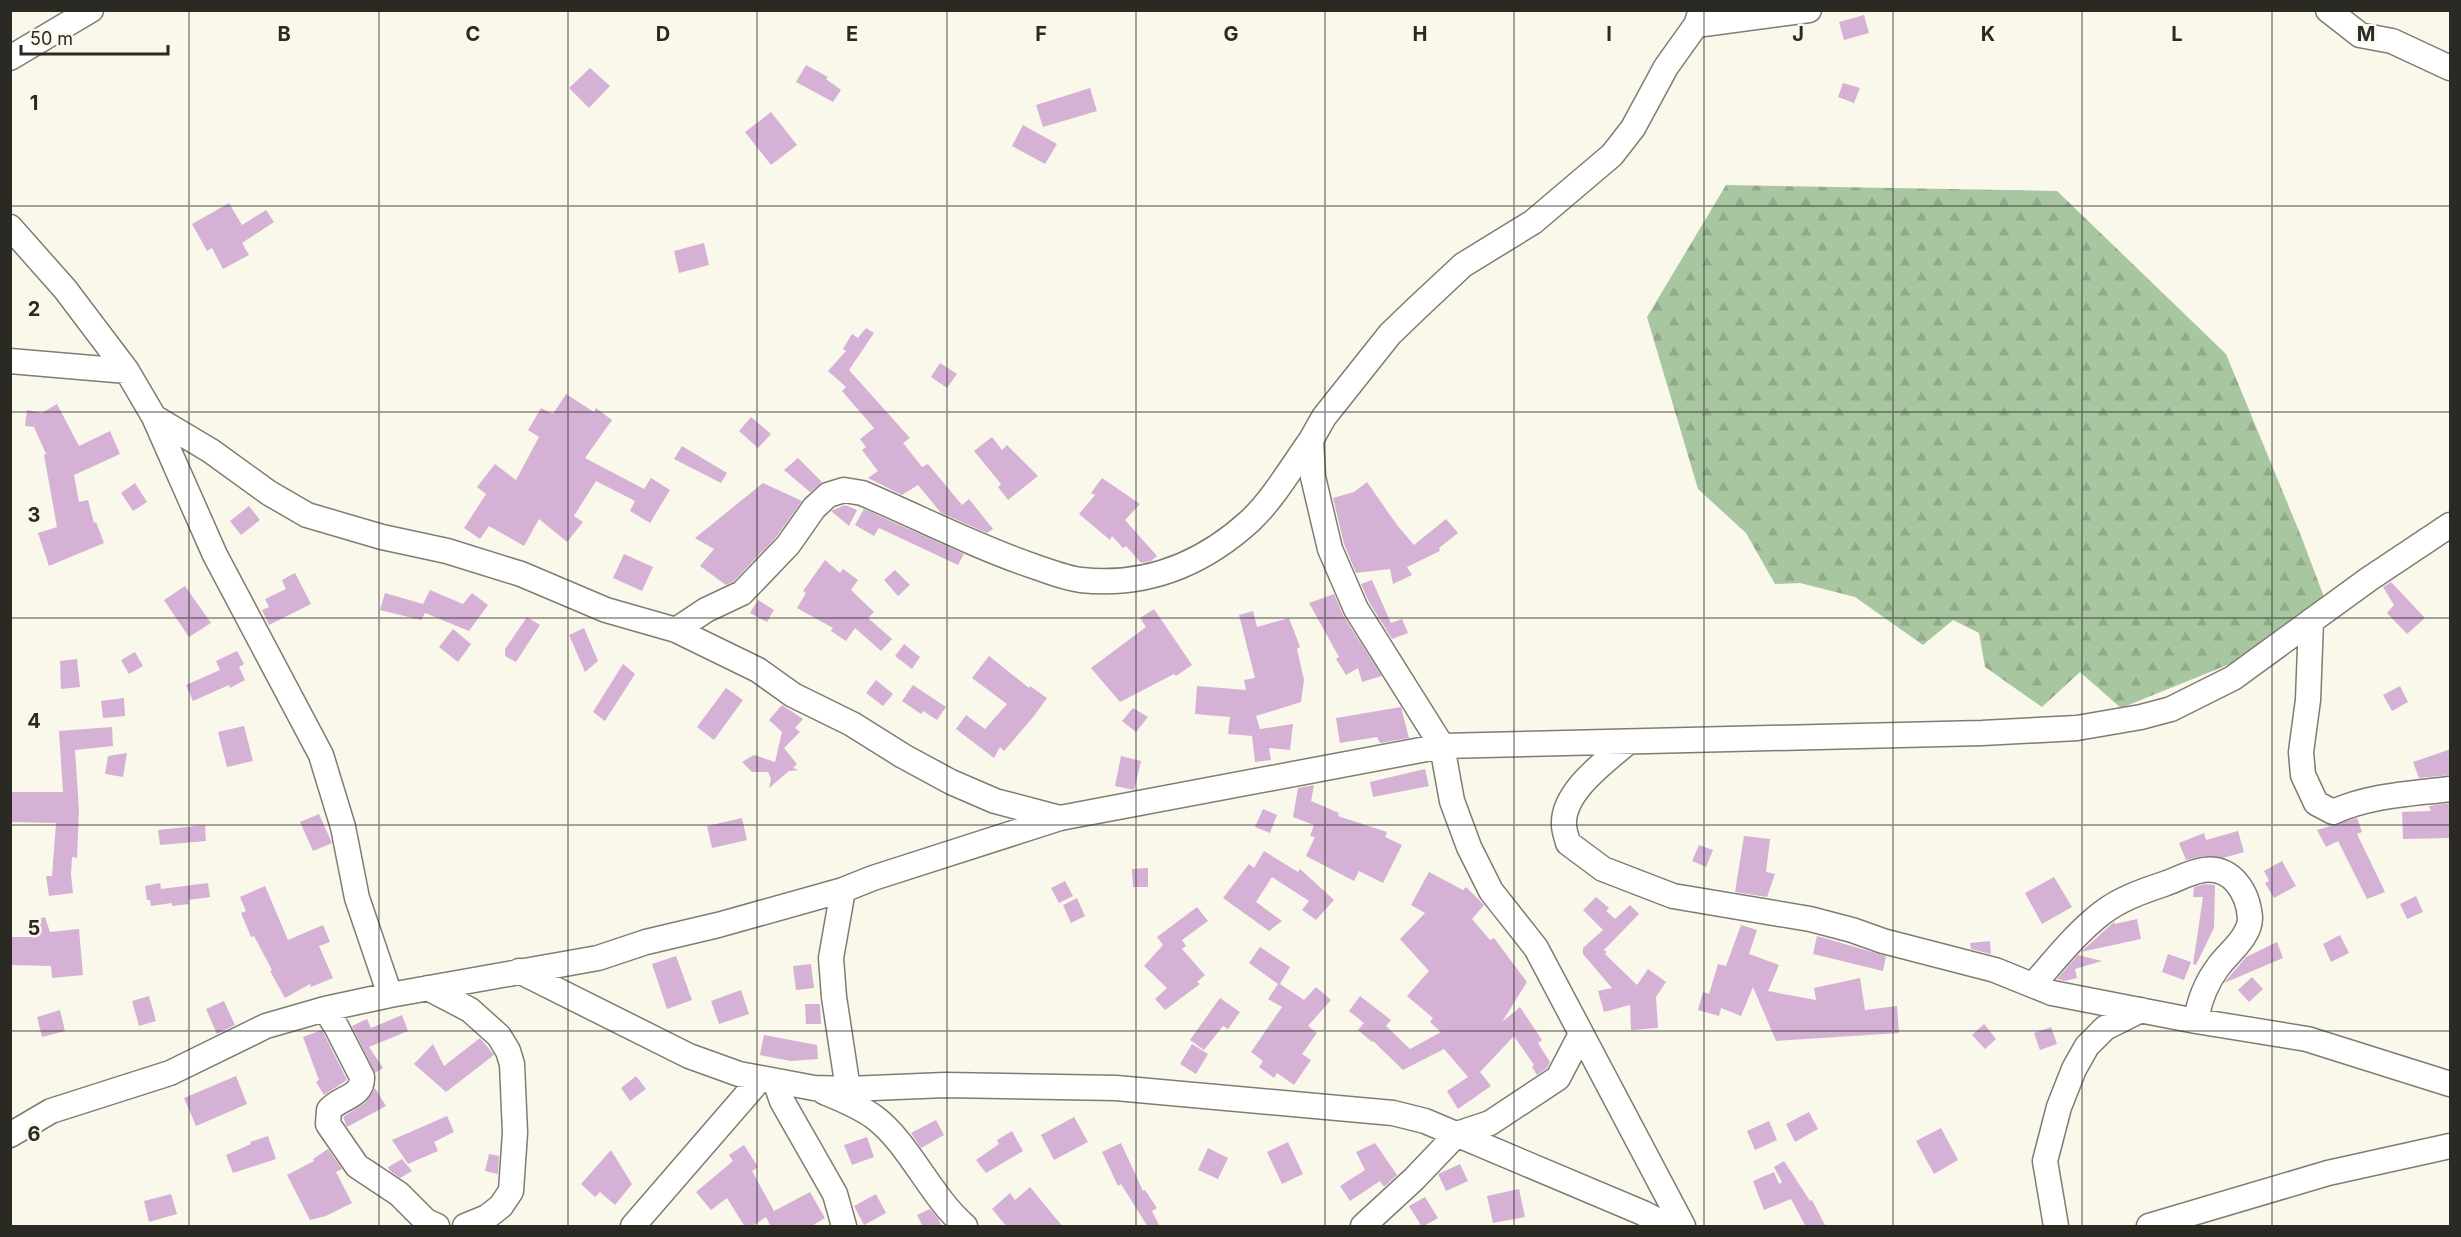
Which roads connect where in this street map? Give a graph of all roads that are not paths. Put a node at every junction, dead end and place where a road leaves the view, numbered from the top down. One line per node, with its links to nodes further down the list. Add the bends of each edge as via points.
1 (91, 10): 5 (street)
2 (1809, 10): 4 (street)
3 (2328, 10): 6 (street, via 2360,35 2392,41)
4 (1699, 18): 11 (street, via 1666,67 1633,128 1612,155 1533,222 1463,265 1417,308 1390,334 1324,417)
5 (10, 58)
6 (2451, 68)
7 (10, 227): 9 (street, via 65,289)
8 (10, 361): 9 (street)
9 (127, 371): 10 (street)
10 (154, 417): 14 (street, via 307,515 521,574 606,610); 23 (street, via 215,555 321,755 343,827 357,898)
11 (1311, 440): 14 (street, via 1252,519 1191,561 1135,580 1078,580 1000,555 862,493 844,490 828,495 814,508 788,545 742,593); 16 (street, via 1313,477 1330,549 1356,609)
12 (2451, 525): 13 (street)
13 (2311, 621): 15 (street, via 2233,678 2202,695 2171,709 2110,723 1983,733); 17 (street, via 2308,700 2301,752 2304,776 2316,803 2333,812 2353,802)
14 (676, 630): 18 (street, via 758,670 793,695 852,724 951,782 994,801)
15 (1629, 741): 16 (street); 21 (street, via 1585,780 1570,801 1563,824 1568,843 1603,869 1673,896 1810,919 1995,970)
16 (1442, 746): 18 (street); 27 (street, via 1452,801 1469,847 1491,891 1536,948)
17 (2451, 789)
18 (1060, 818): 19 (street)
19 (843, 890): 20 (street, via 598,958); 31 (street, via 831,958)
20 (519, 971): 22 (street); 28 (street, via 689,1056)
21 (2034, 985): 25 (street, via 2052,993); 26 (street, via 2073,939 2104,912 2140,892 2203,870 2222,872 2239,883 2248,901 2250,922 2199,1001)
22 (428, 988): 23 (street); 36 (street, via 470,1010 499,1036 512,1064 512,1191 487,1217)
23 (390, 995): 24 (street)
24 (325, 1009): 33 (street, via 266,1026 170,1073 51,1111); 35 (street, via 363,1084 356,1094 334,1103 328,1124 357,1166 399,1194)
25 (2142, 1010): 26 (street); 43 (street, via 2105,1028 2086,1046 2074,1069 2045,1161)
26 (2196, 1021): 29 (street, via 2307,1039)
27 (1581, 1034): 32 (street, via 1558,1078 1490,1123); 42 (street)
28 (768, 1080): 30 (street); 37 (street); 38 (street, via 835,1194)
29 (2451, 1084)
30 (814, 1088): 31 (street); 39 (street, via 875,1118)
31 (848, 1089): 32 (street, via 945,1085 1116,1088 1393,1113)
32 (1456, 1134): 40 (street); 41 (street)
33 (10, 1135)
34 (2451, 1146): 44 (street, via 2328,1173)
35 (437, 1227)
36 (465, 1227)
37 (633, 1227)
38 (844, 1227)
39 (965, 1227)
40 (1364, 1227)
41 (1668, 1227)
42 (1683, 1227)
43 (2056, 1227)
44 (2149, 1227)

